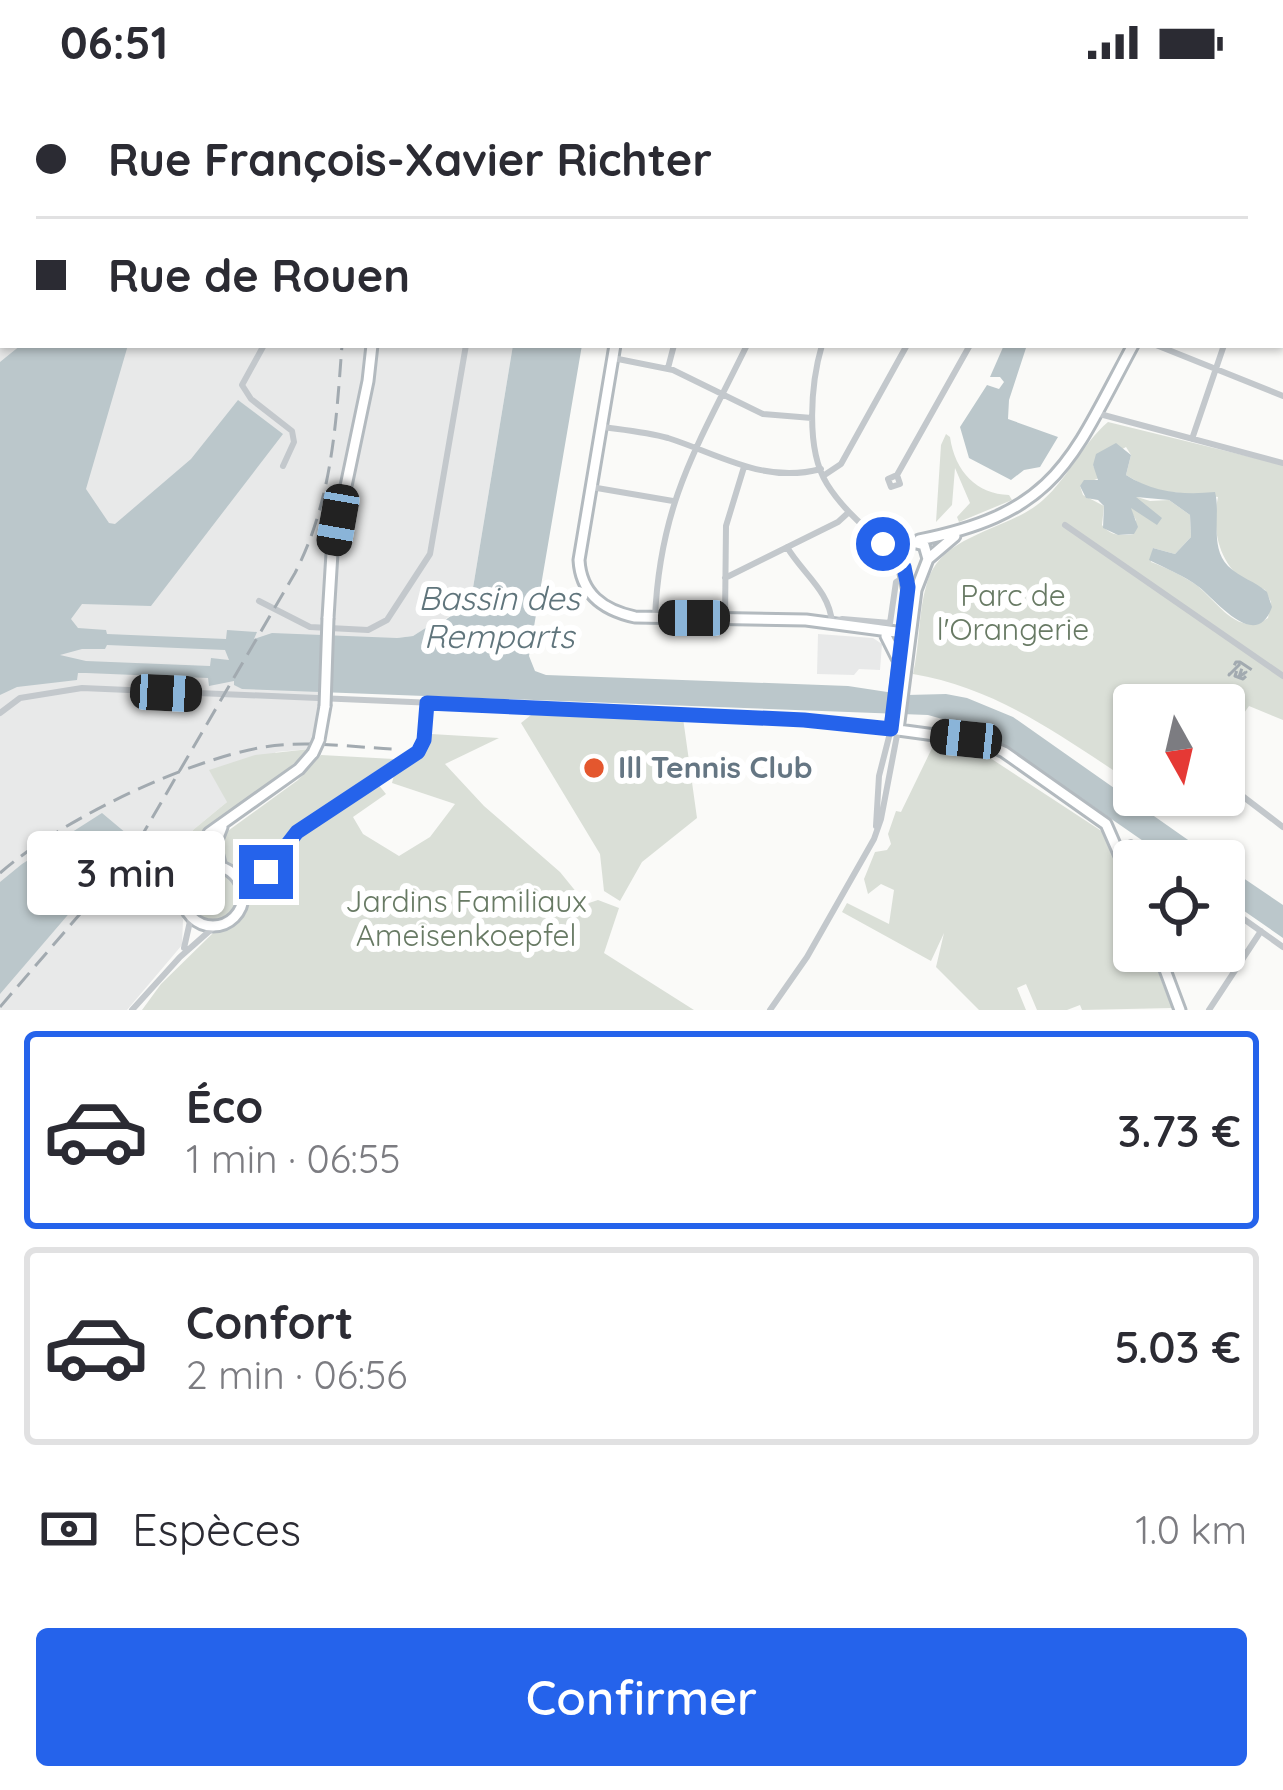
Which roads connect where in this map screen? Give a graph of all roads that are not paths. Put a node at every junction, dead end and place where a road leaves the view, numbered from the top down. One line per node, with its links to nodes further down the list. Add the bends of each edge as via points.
1 (262, 348): 24 (street, via 242,385 292,431)
2 (371, 348): 53 (main road, bridge, via 332,553 319,740 299,769)
3 (465, 348): 39 (street, via 430,554 387,620 368,630 310,627)
4 (615, 348): 13 (main road)
5 (673, 348): 14 (street)
6 (746, 348): 16 (street)
7 (821, 348): 19 (street)
8 (905, 348): 26 (street, via 841,464)
9 (968, 348): 27 (street)
10 (1131, 348): 18 (main road)
11 (1163, 348): 15 (street)
12 (1224, 348): 15 (street)
13 (613, 358): 14 (street); 20 (main road)
14 (668, 368): 16 (street)
15 (1214, 371): 17 (street); 21 (street)
16 (723, 394): 19 (street, via 763,414); 22 (street)
17 (1283, 396)
18 (1096, 413): 21 (street); 33 (main road, via 1053,480 1016,509)
19 (812, 418): 26 (street)
20 (600, 426): 22 (street); 28 (main road)
21 (1192, 439): 23 (street)
22 (695, 448): 25 (street); 29 (street)
23 (1283, 463)
24 (283, 466)
25 (744, 467): 26 (street); 38 (street, via 726,526)
26 (822, 473): 30 (street)
27 (897, 475)
28 (590, 487): 29 (street); 40 (main road, via 583,583 610,609)
29 (673, 501): 40 (street)
30 (850, 511): 31 (street); 35 (street)
31 (863, 525): 34 (street); 37 (street)
32 (1065, 525): 47 (street)
33 (959, 533): 34 (main road); 36 (main road)
34 (913, 541): 36 (main road, via 924,545); 37 (main road, via 899,550)
35 (788, 547): 38 (street); 42 (street, via 814,578)
36 (925, 563): 37 (main road); 45 (main road)
37 (903, 567): 42 (street, via 890,623); 45 (main road)
38 (725, 578): 41 (street)
39 (259, 601)
40 (655, 618): 41 (main road)
41 (725, 618): 42 (main road)
42 (832, 623): 43 (main road)
43 (874, 629): 44 (main road); 45 (main road)
44 (886, 636): 45 (main road); 46 (main road)
45 (905, 638): 46 (main road); 48 (main road)
46 (898, 660): 48 (main road)
47 (1283, 676)
48 (899, 689): 51 (main road)
49 (427, 703): 50 (street, via 74,688 20,698); 51 (street); 58 (street, via 418,752 297,832)
50 (0, 713)
51 (895, 725): 55 (main road, via 1004,752 1106,824); 71 (street, via 875,835)
52 (1245, 798): 54 (street)
53 (230, 817): 57 (main road, via 215,840); 59 (main road, via 209,833)
54 (1283, 827)
55 (1114, 840)
56 (181, 843): 61 (street, via 183,855 164,880)
57 (221, 867): 59 (main road); 60 (main road)
58 (271, 868): 60 (street); 62 (street)
59 (196, 871): 61 (main road)
60 (236, 876): 62 (main road)
61 (183, 894): 63 (main road)
62 (244, 895): 65 (main road, via 236,916)
63 (191, 917): 65 (main road); 68 (street)
64 (1245, 920): 66 (street)
65 (214, 927): 68 (street)
66 (1261, 931): 67 (street); 73 (street)
67 (1283, 947)
68 (180, 957): 70 (street)
69 (1166, 972): 72 (main road)
70 (132, 1010)
71 (770, 1010)
72 (1180, 1010)
73 (1210, 1010)

